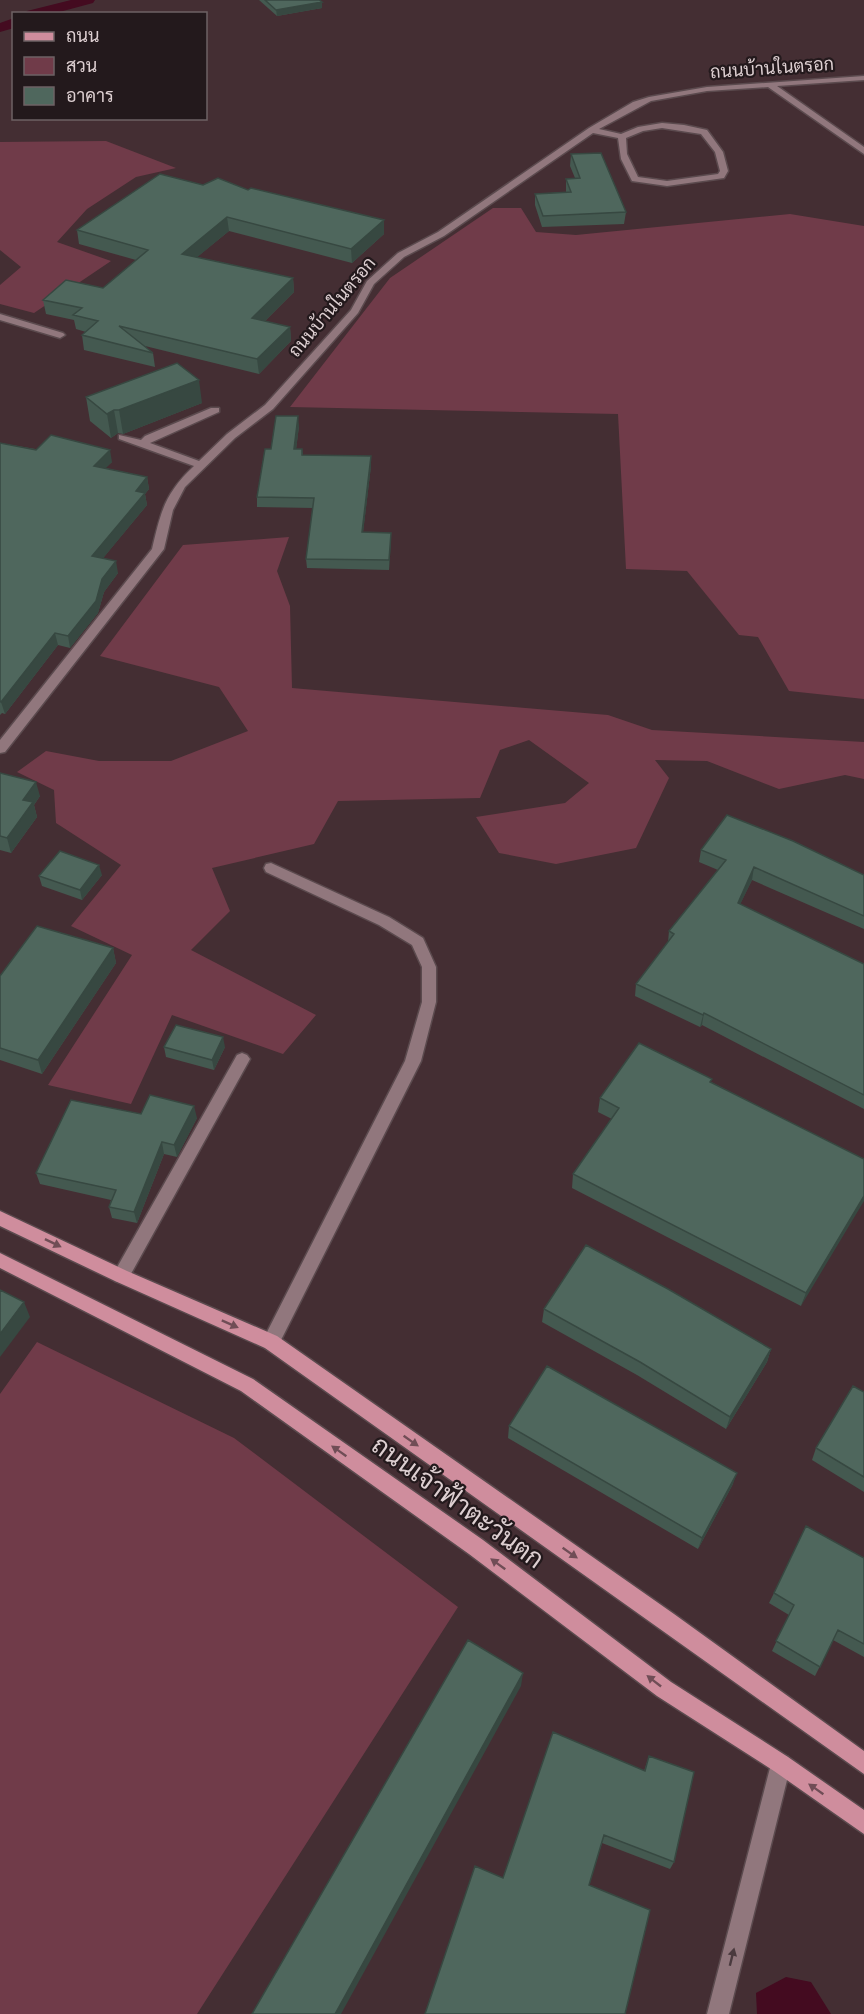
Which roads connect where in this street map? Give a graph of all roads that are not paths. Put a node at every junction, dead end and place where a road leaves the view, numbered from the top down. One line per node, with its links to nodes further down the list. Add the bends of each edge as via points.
1 (864, 78): 2 (street, ถนนบ้านในตรอก)
2 (770, 85): 3 (street, ถนนบ้านในตรอก, via 707,89 649,99); 5 (street)
3 (592, 129): 4 (street); 11 (street, ถนนบ้านในตรอก, via 441,234 387,266 370,283 355,311 268,407)
4 (622, 137): 4 (street, via 634,129 648,127 682,127 704,132 719,152 724,171 721,176 701,180 644,182 635,179 627,165 620,150)
5 (864, 151)
6 (0, 317): 7 (street)
7 (60, 335)
8 (215, 410): 10 (street, via 148,438)
9 (123, 437): 10 (street)
10 (142, 445): 11 (street)
11 (201, 465): 12 (street, ถนนบ้านในตรอก, via 180,485 167,510 158,549)
12 (0, 749)
13 (271, 868): 18 (street, via 384,921 418,942 429,967 429,1002 413,1061)
14 (242, 1059): 17 (street)
15 (0, 1218): 17 (main road, ถนนเจ้าฟ้าตะวันตก, one-way to 17)
16 (0, 1260): 19 (main road, ถนนเจ้าฟ้าตะวันตก, one-way to 16, via 664,1689 485,1554 247,1385)
17 (121, 1276): 18 (main road, ถนนเจ้าฟ้าตะวันตก, one-way to 18)
18 (272, 1342): 20 (main road, ถนนเจ้าฟ้าตะวันตก, one-way to 20)
19 (781, 1764): 21 (main road, ถนนเจ้าฟ้าตะวันตก, one-way to 19); 22 (street, one-way to 19)
20 (864, 1764)
21 (864, 1823)
22 (718, 2014)

